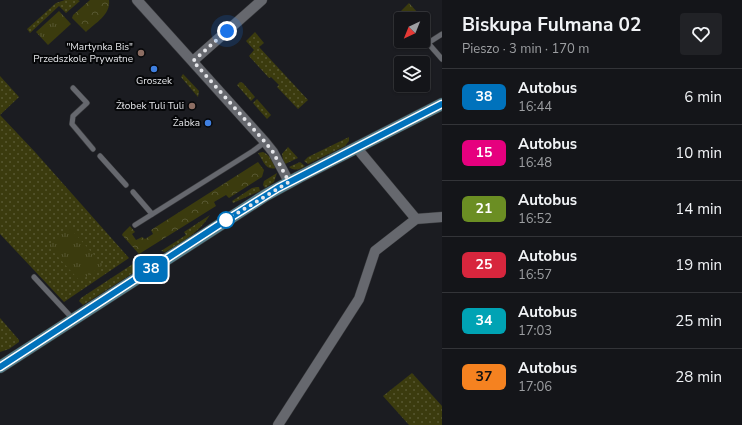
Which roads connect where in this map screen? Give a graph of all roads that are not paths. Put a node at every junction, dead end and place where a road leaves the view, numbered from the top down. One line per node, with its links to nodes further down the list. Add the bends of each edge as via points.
1 (137, 0): 5 (street)
2 (262, 0): 5 (street)
3 (442, 34): 4 (lane, via 428,43)
4 (442, 58)
5 (193, 61): 8 (street)
6 (73, 88): 10 (lane, via 86,103 73,116 72,124)
7 (442, 104): 9 (street)
8 (265, 142): 12 (street); 15 (lane)
9 (358, 146): 12 (street); 17 (street, via 361,153)
10 (93, 149)
11 (100, 156): 13 (lane)
12 (289, 182): 20 (street)
13 (126, 185)
14 (133, 192): 15 (lane)
15 (152, 214): 18 (lane)
16 (442, 217): 17 (street)
17 (416, 218): 22 (street, via 375,251 359,299)
18 (135, 224)
19 (34, 277): 20 (lane)
20 (73, 320): 21 (street)
21 (0, 367)
22 (278, 425)

